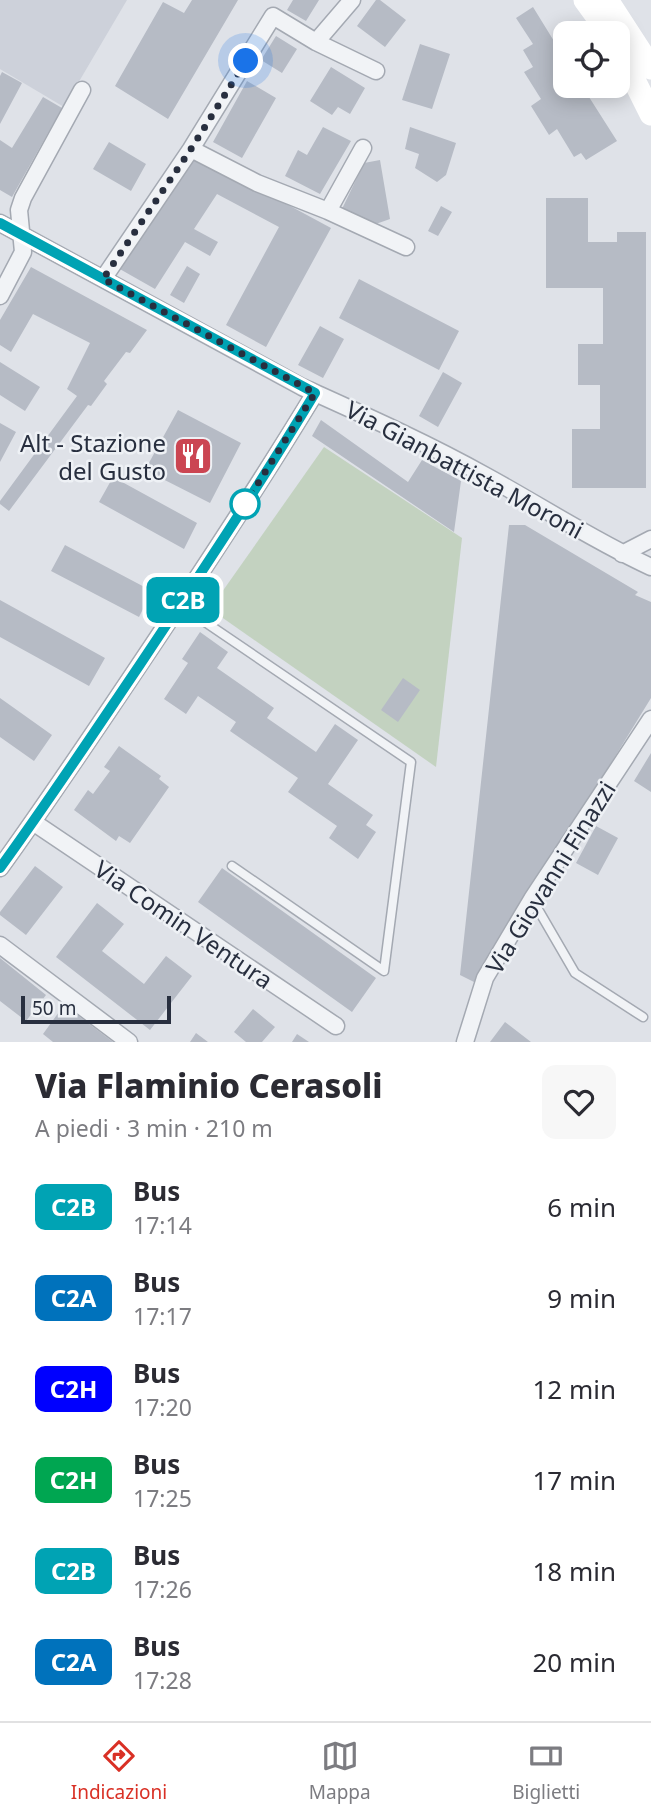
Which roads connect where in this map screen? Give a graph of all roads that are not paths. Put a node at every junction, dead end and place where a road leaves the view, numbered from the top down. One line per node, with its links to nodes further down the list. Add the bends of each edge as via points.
1 (352, 0): 5 (street)
2 (585, 0): 4 (main road)
3 (607, 0): 6 (main road)
4 (600, 21)
5 (316, 42): 7 (street); 12 (street, via 273,16)
6 (651, 68)
7 (376, 71)
8 (630, 72): 10 (main road)
9 (82, 90): 15 (street, via 23,198)
10 (651, 114)
11 (363, 148): 13 (street)
12 (191, 149): 13 (street, via 257,183); 17 (street)
13 (328, 211): 16 (street)
14 (0, 223): 15 (street, Via Gianbattista Moroni)
15 (21, 233): 17 (street, Via Gianbattista Moroni); 18 (street, via 23,252)
16 (406, 247)
17 (103, 279): 19 (street, Via Gianbattista Moroni)
18 (0, 296)
19 (315, 393): 21 (street, Via Gianbattista Moroni, via 484,474); 23 (street)
20 (651, 539): 21 (street)
21 (622, 554): 22 (street, Via Gianbattista Moroni)
22 (651, 567)
23 (180, 605): 25 (street); 26 (lane, via 411,762 384,971)
24 (651, 719): 28 (street, Via Giovanni Finazzi)
25 (33, 822): 27 (street); 31 (street, Via Comin Ventura)
26 (232, 866)
27 (0, 868)
28 (532, 899): 30 (lane, via 575,973); 33 (street, Via Giovanni Finazzi, via 485,978)
29 (0, 945): 32 (street)
30 (643, 1017)
31 (336, 1026)
32 (129, 1042)
33 (465, 1042)

